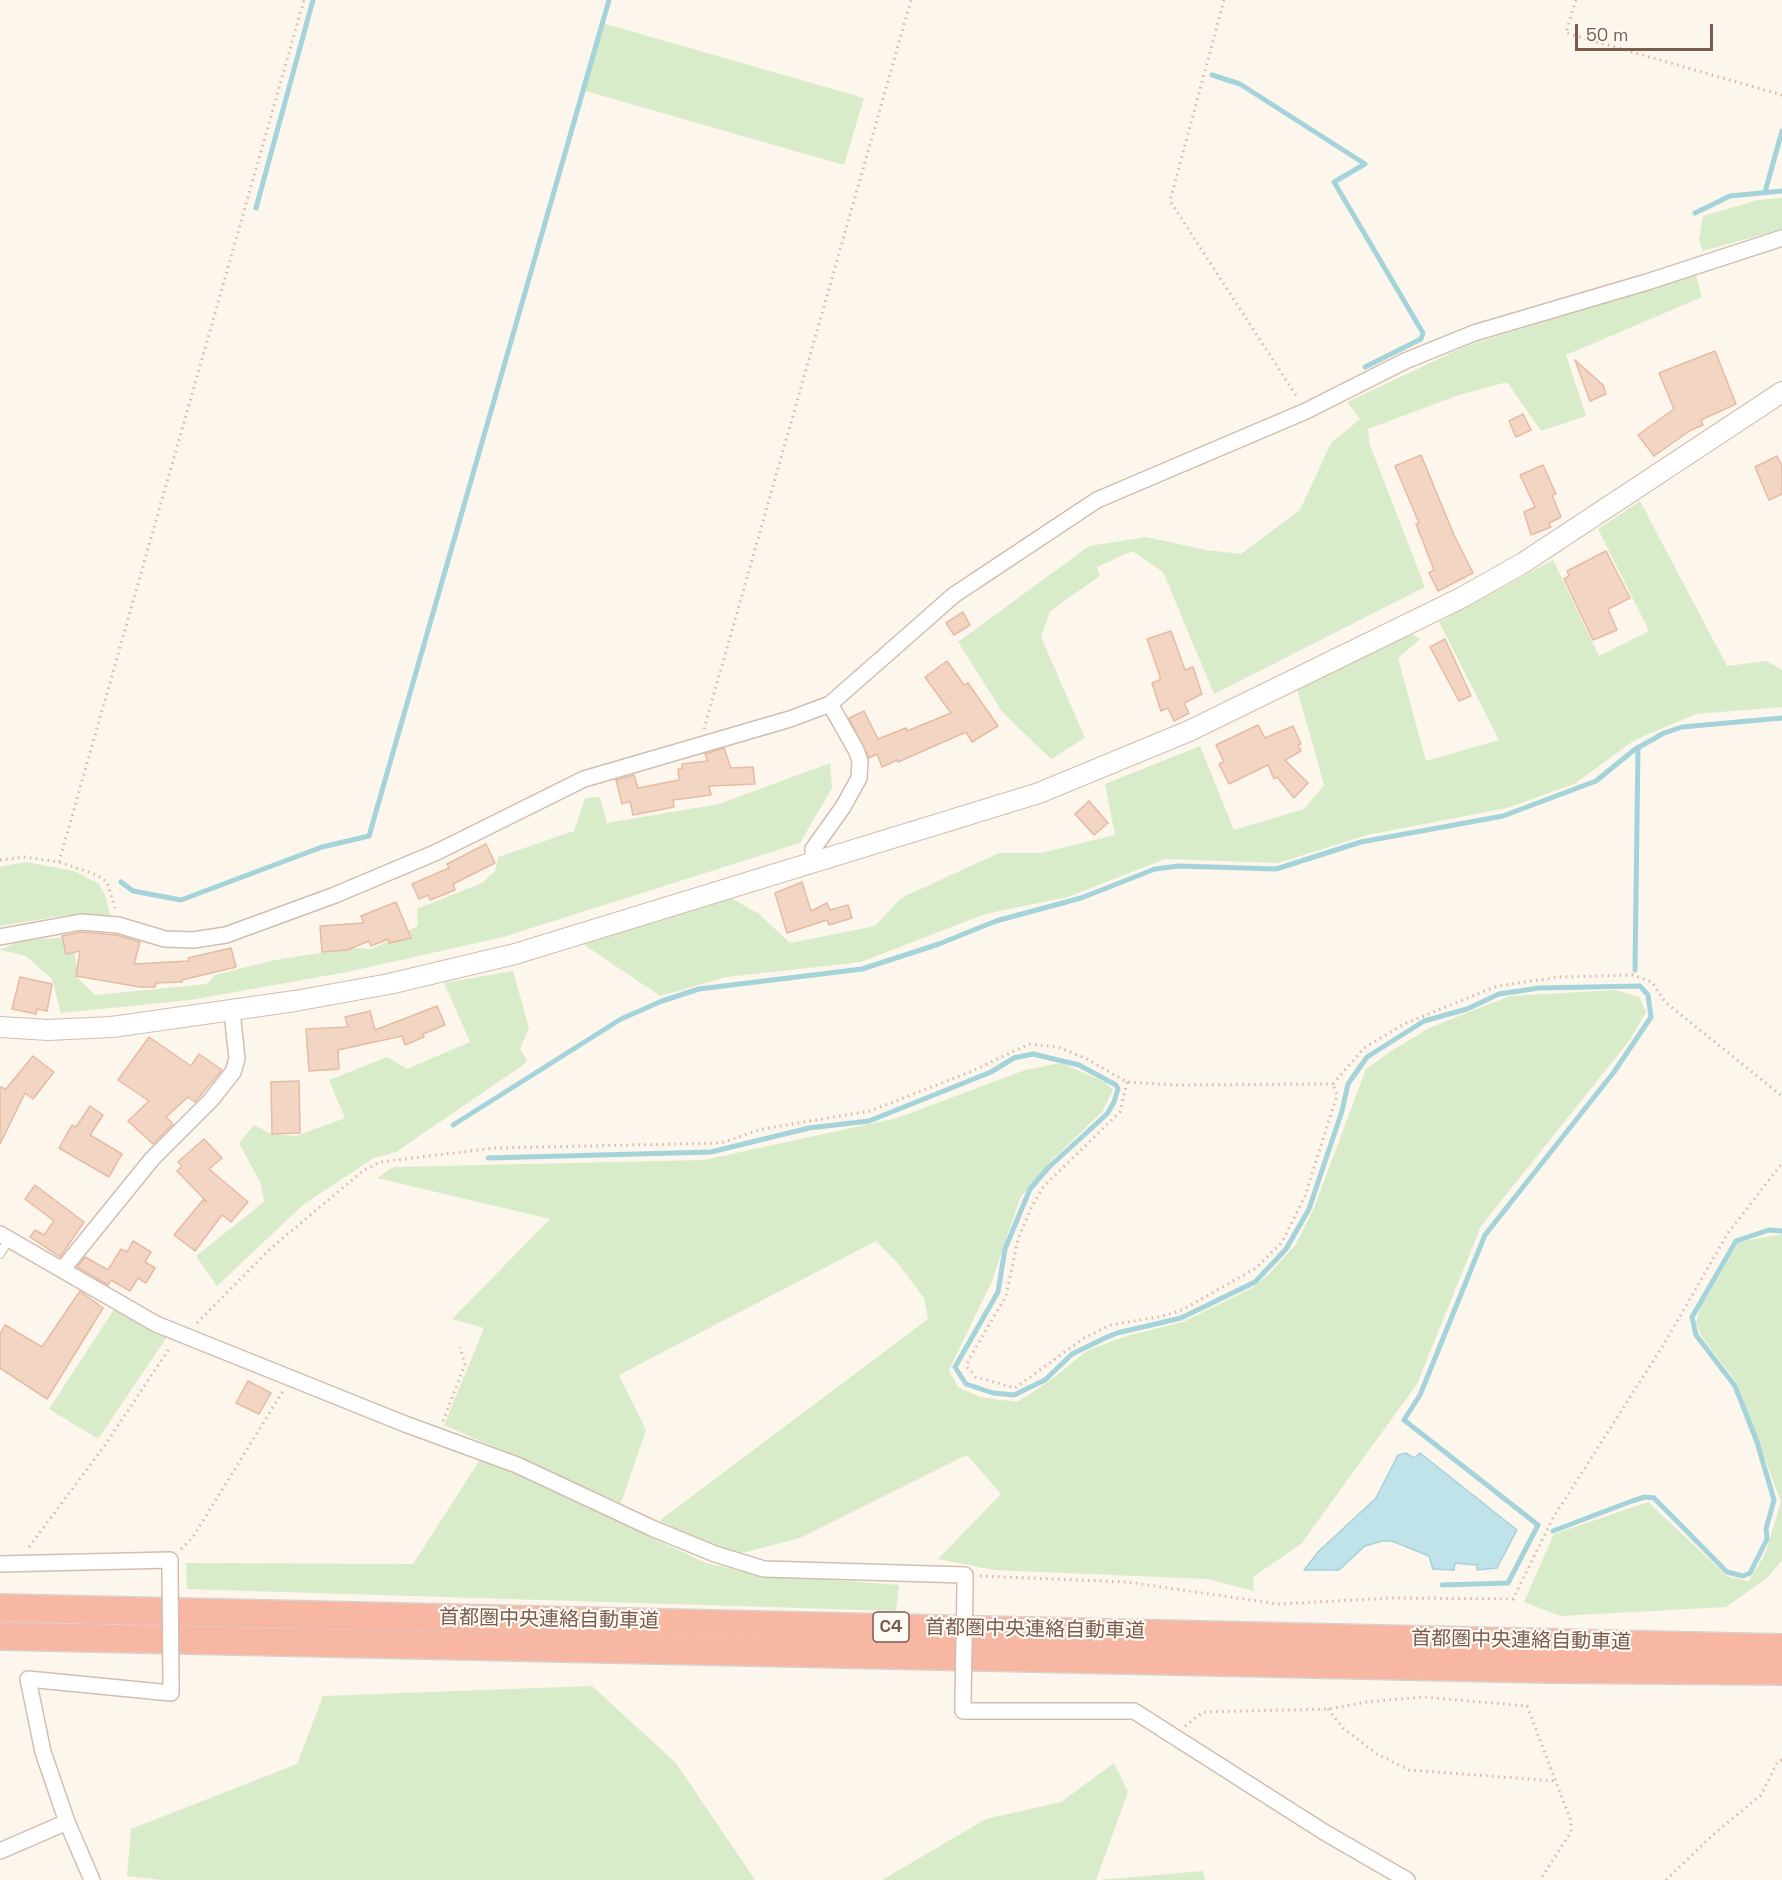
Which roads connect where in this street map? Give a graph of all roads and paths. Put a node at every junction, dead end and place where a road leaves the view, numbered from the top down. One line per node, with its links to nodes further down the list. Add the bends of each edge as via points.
1 (304, 0): 12 (path)
2 (911, 0): 10 (path, via 705,720)
3 (1224, 0): 8 (path, via 1170,201)
4 (1576, 0): 5 (path, via 1566,33)
5 (1782, 95)
6 (1782, 238): 8 (street, via 1474,333 1405,361)
7 (1782, 392): 13 (street, via 1523,563 1461,598 1189,731 1039,793)
8 (1306, 411): 9 (street, via 1097,500 954,595)
9 (830, 704): 10 (street); 13 (street, via 856,750 859,778 813,849)
10 (703, 745): 14 (street, via 584,779 437,852 226,935 165,939)
11 (0, 860): 12 (path, via 25,857)
12 (59, 862): 14 (path, via 107,882)
13 (814, 862): 16 (street, via 515,954 389,984)
14 (118, 925): 15 (street, via 81,922)
15 (0, 937)
16 (232, 1011): 17 (street, via 81,1030); 24 (street, via 237,1059 233,1072 152,1159)
17 (0, 1027)
18 (1127, 1082): 19 (path); 19 (path, via 1120,1112 1044,1186 1032,1206 1018,1239 1006,1296 968,1361 967,1367 976,1377 1015,1388 1084,1338 1111,1325 1182,1310 1256,1268 1282,1242 1305,1196 1337,1095); 25 (path, via 1058,1047 1029,1044 870,1111 762,1129 721,1143 495,1148 380,1162 364,1170 271,1248)
19 (1333, 1084): 20 (path, via 1364,1048 1404,1024 1497,986 1559,977 1633,975 1652,982 1665,1002)
20 (1782, 1096)
21 (1782, 1163): 32 (path, via 1728,1233 1664,1344 1553,1518 1513,1599 1392,1598 1278,1604 1127,1582)
22 (4, 1237): 23 (lane); 24 (street)
23 (0, 1254)
24 (62, 1270): 25 (street)
25 (182, 1335): 27 (street); 29 (path)
26 (460, 1347): 28 (path, via 465,1364)
27 (290, 1379): 28 (street); 31 (path, via 193,1537)
28 (437, 1436): 32 (street, via 518,1465 664,1533 764,1569 965,1575)
29 (28, 1548)
30 (0, 1564): 31 (street)
31 (170, 1566): 41 (street, bridge, via 171,1693 28,1679 43,1752)
32 (970, 1582): 38 (street, bridge, via 963,1711 1134,1711)
33 (0, 1608): 35 (highway, 首都圏中央連絡自動車道 / C4)
34 (0, 1636): 36 (highway, 首都圏中央連絡自動車道 / C4)
35 (1782, 1648)
36 (1782, 1671)
37 (1329, 1709): 38 (path, via 1203,1712); 40 (path, via 1342,1728 1377,1754 1409,1770); 40 (path, via 1423,1697 1527,1706)
38 (1172, 1735): 44 (street)
39 (1782, 1760): 46 (path, via 1761,1795)
40 (1555, 1781): 45 (path, via 1571,1832)
41 (67, 1822): 42 (street); 43 (street)
42 (0, 1851)
43 (92, 1880)
44 (1407, 1880)
45 (1540, 1880)
46 (1666, 1880)

